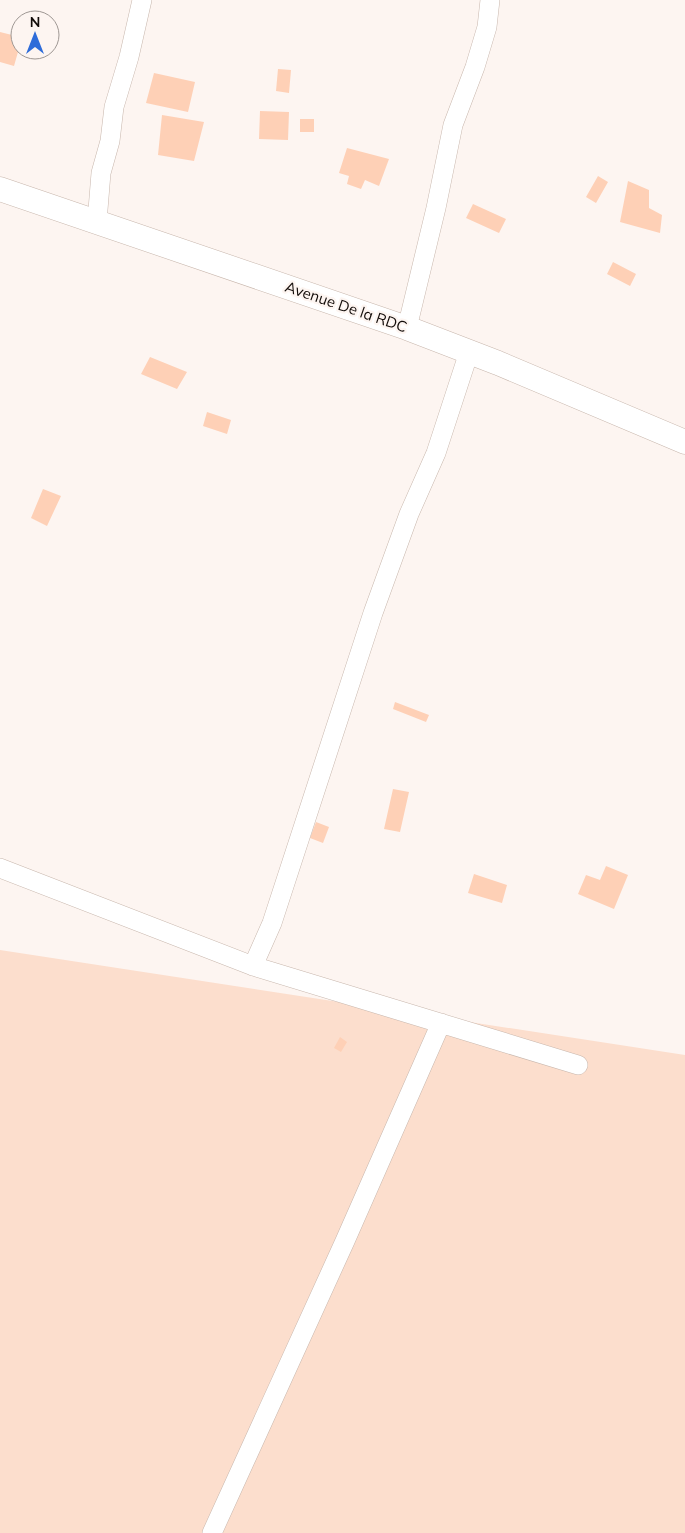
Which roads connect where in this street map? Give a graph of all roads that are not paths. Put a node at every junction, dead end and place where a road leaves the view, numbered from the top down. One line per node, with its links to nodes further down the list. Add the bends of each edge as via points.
1 (142, 0): 4 (street, via 114,107 110,141 101,173)
2 (490, 0): 5 (street, via 487,27 476,67 453,125)
3 (0, 189): 4 (street, Avenue De la RDC)
4 (97, 222): 5 (street, Avenue De la RDC)
5 (407, 328): 6 (street, Avenue De la RDC)
6 (469, 352): 7 (street, Avenue De la RDC); 9 (street, via 436,453 373,613 272,923)
7 (685, 442)
8 (0, 868): 9 (street)
9 (253, 966): 10 (street)
10 (441, 1023): 11 (street); 12 (street)
11 (578, 1065)
12 (212, 1533)

